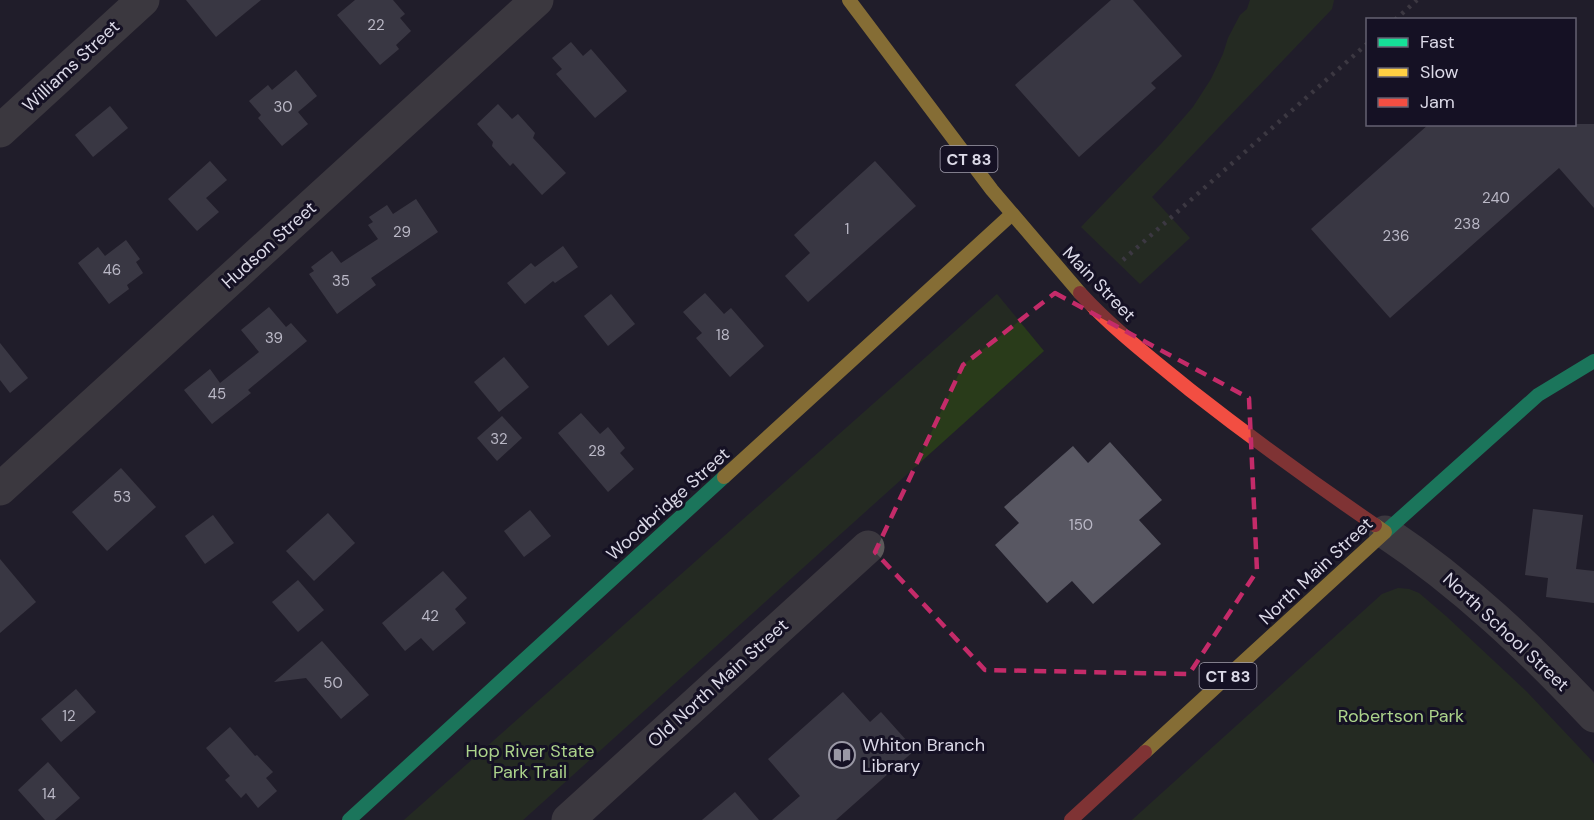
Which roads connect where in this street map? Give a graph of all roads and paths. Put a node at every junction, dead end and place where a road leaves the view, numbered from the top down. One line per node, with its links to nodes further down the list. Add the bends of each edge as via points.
1 (143, 0): 4 (street, Williams Street)
2 (537, 0): 7 (street, Hudson Street)
3 (849, 0): 5 (main road, Main Street / CT 83)
4 (0, 131)
5 (1012, 214): 8 (main road, Main Street / CT 83, via 1074,286 1145,354 1273,454); 11 (main road, Woodbridge Street)
6 (1594, 361): 8 (main road, North Main Street, via 1538,394)
7 (0, 489)
8 (1385, 532): 10 (street, North School Street, via 1481,604); 13 (main road, North Main Street / CT 83)
9 (868, 547): 12 (street, Old North Main Street)
10 (1594, 716)
11 (349, 820)
12 (568, 820)
13 (1071, 820)

